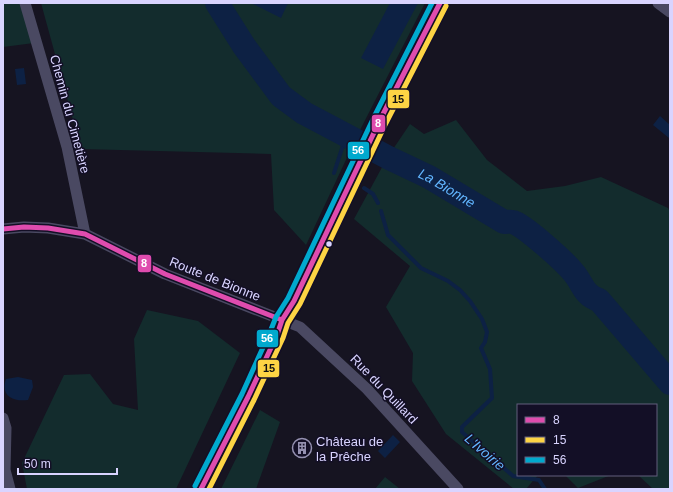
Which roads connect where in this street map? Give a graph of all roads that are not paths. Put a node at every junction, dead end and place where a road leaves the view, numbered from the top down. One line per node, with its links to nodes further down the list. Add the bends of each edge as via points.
1 (25, 3): 6 (street, Chemin du Cimetière, via 67,147)
2 (440, 3): 7 (main road, via 380,120 294,301)
3 (658, 3): 4 (street)
4 (670, 12)
5 (3, 230): 6 (street, Route de Bionne, via 24,227 48,228)
6 (85, 234): 7 (street, Route de Bionne, via 165,274)
7 (282, 320): 10 (main road, via 248,397); 11 (street, Rue du Quillard, via 300,327 367,389)
8 (3, 418): 9 (street, via 6,428 5,470)
9 (10, 489)
10 (201, 489)
11 (458, 489)

